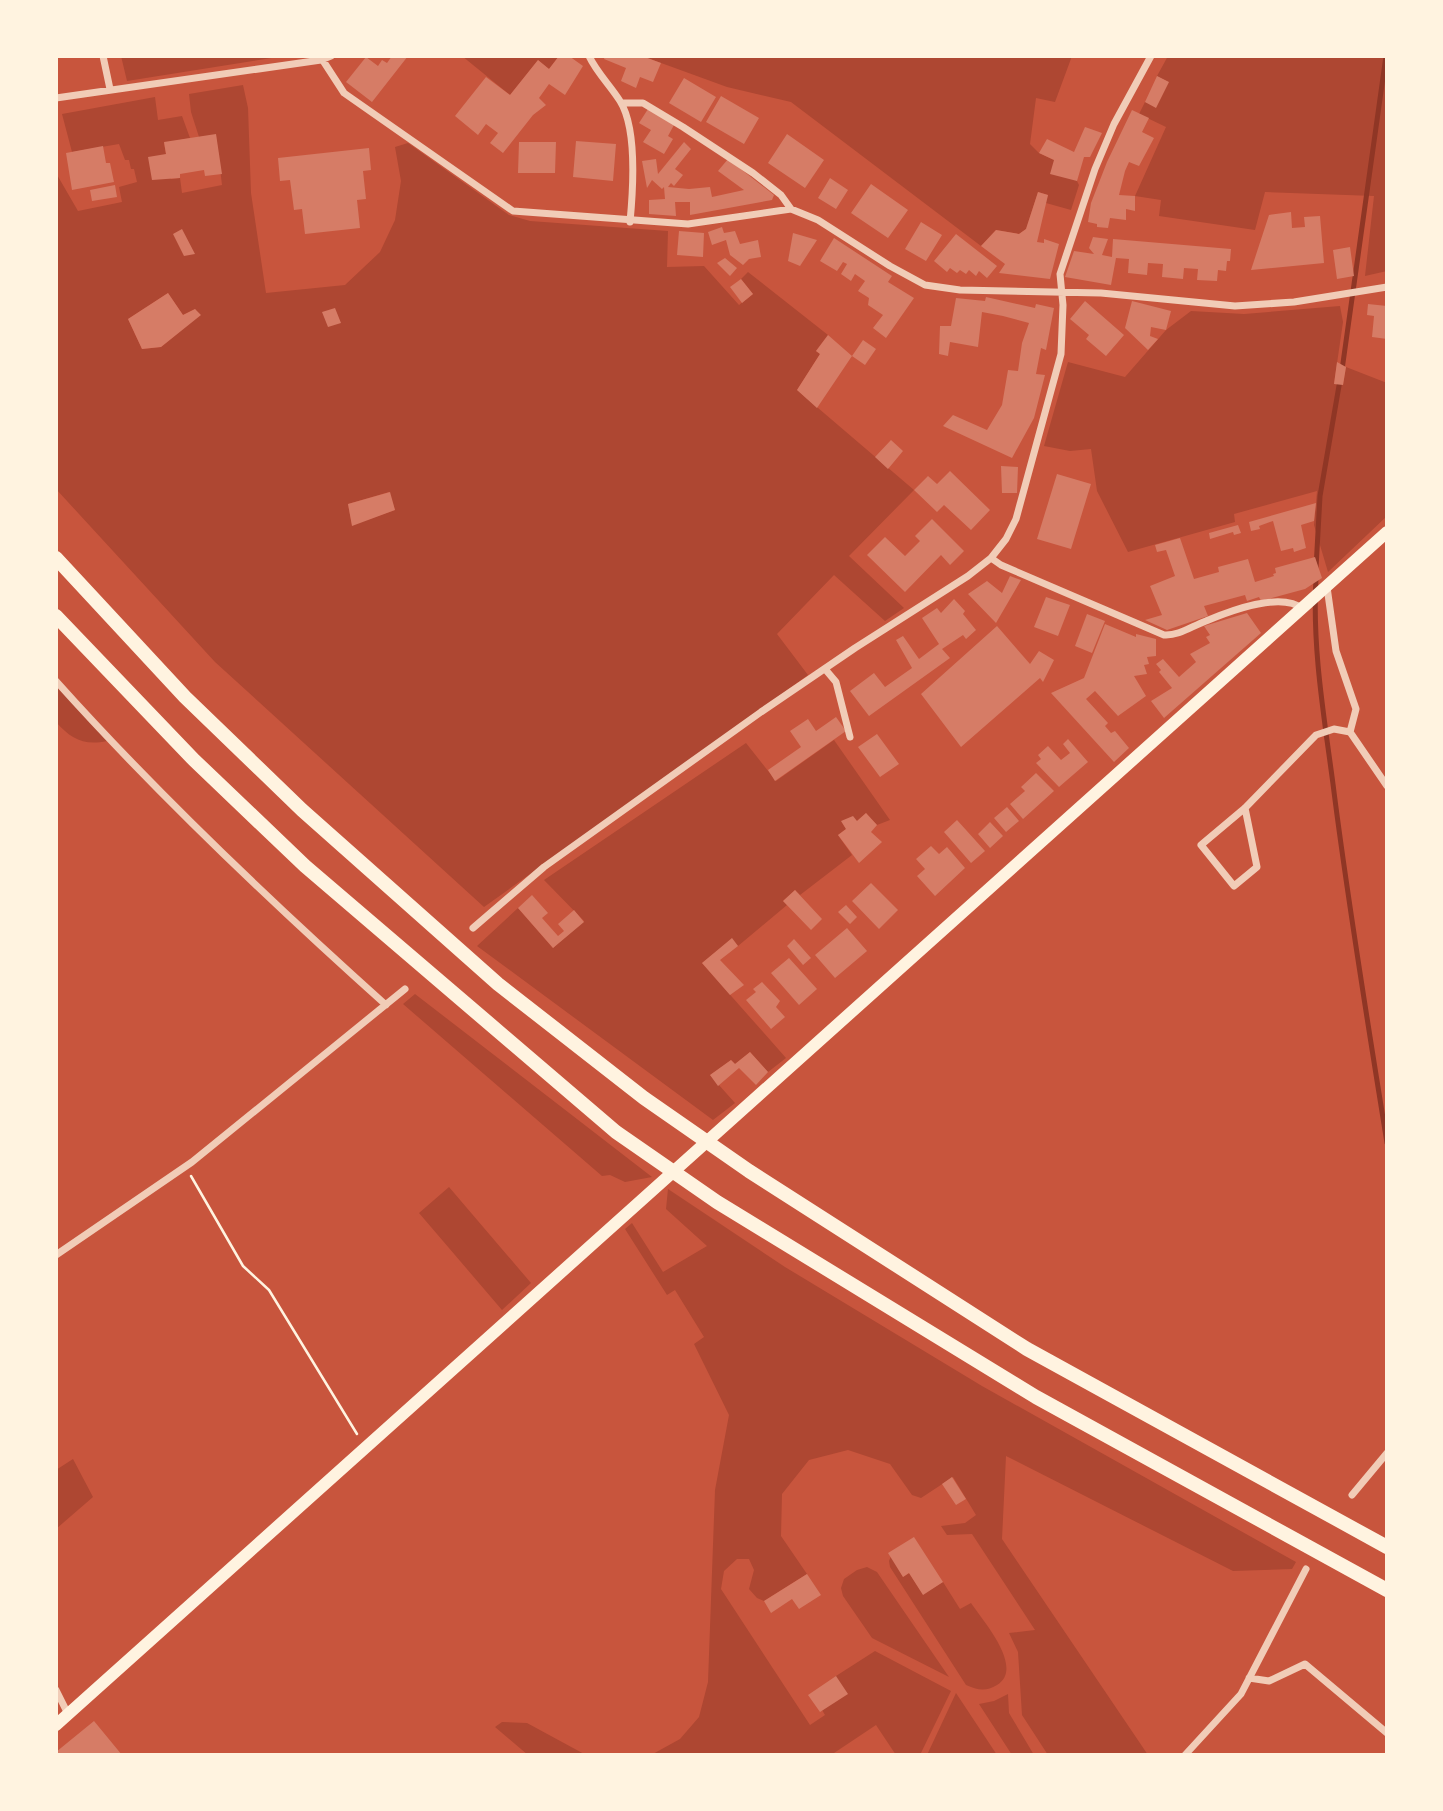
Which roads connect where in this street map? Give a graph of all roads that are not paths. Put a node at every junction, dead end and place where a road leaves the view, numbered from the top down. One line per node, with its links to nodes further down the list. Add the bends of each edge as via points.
1 (103, 56): 6 (street)
2 (331, 56): 5 (street)
3 (589, 56): 8 (street)
4 (1151, 56): 12 (street, via 1095,169 1060,274)
5 (320, 58): 6 (street); 10 (street, via 344,93 513,211)
6 (110, 89): 7 (street)
7 (56, 98)
8 (622, 103): 9 (street, via 643,103 683,127 753,173); 10 (street, via 631,137)
9 (791, 209): 10 (street, via 688,224); 12 (street, via 818,220 925,285)
10 (630, 222)
11 (1387, 288): 12 (street, via 1235,306)
12 (1062, 293): 15 (street, via 1061,354 1034,460 1016,519)
13 (1387, 532): 16 (main road)
14 (56, 558): 31 (highway, via 185,696 302,810 498,984 645,1098 749,1171 1027,1349)
15 (991, 558): 17 (street, via 1164,635 1262,604 1289,602); 19 (street)
16 (1327, 587): 17 (main road); 21 (street, via 1336,651 1356,709)
17 (1303, 609): 36 (main road)
18 (56, 616): 33 (highway, via 194,760 305,866 616,1132 717,1202 1036,1397)
19 (825, 668): 22 (street, via 836,682); 25 (street, via 544,867)
20 (56, 681): 27 (street, via 193,824)
21 (1350, 732): 23 (street); 24 (street, via 1334,729 1316,736)
22 (850, 737)
23 (1387, 786)
24 (1245, 808): 24 (street, via 1201,845 1234,886 1257,867)
25 (473, 928)
26 (405, 989): 27 (street)
27 (386, 1005): 28 (street, via 185,1166)
28 (56, 1255)
29 (1387, 1453): 30 (street)
30 (1352, 1495)
31 (1387, 1548)
32 (1306, 1569): 34 (street)
33 (1387, 1590)
34 (1249, 1678): 38 (street, via 1269,1681 1305,1664); 39 (street, via 1241,1694)
35 (56, 1690): 36 (street)
36 (69, 1715): 37 (main road)
37 (56, 1725)
38 (1387, 1733)
39 (1185, 1755)

